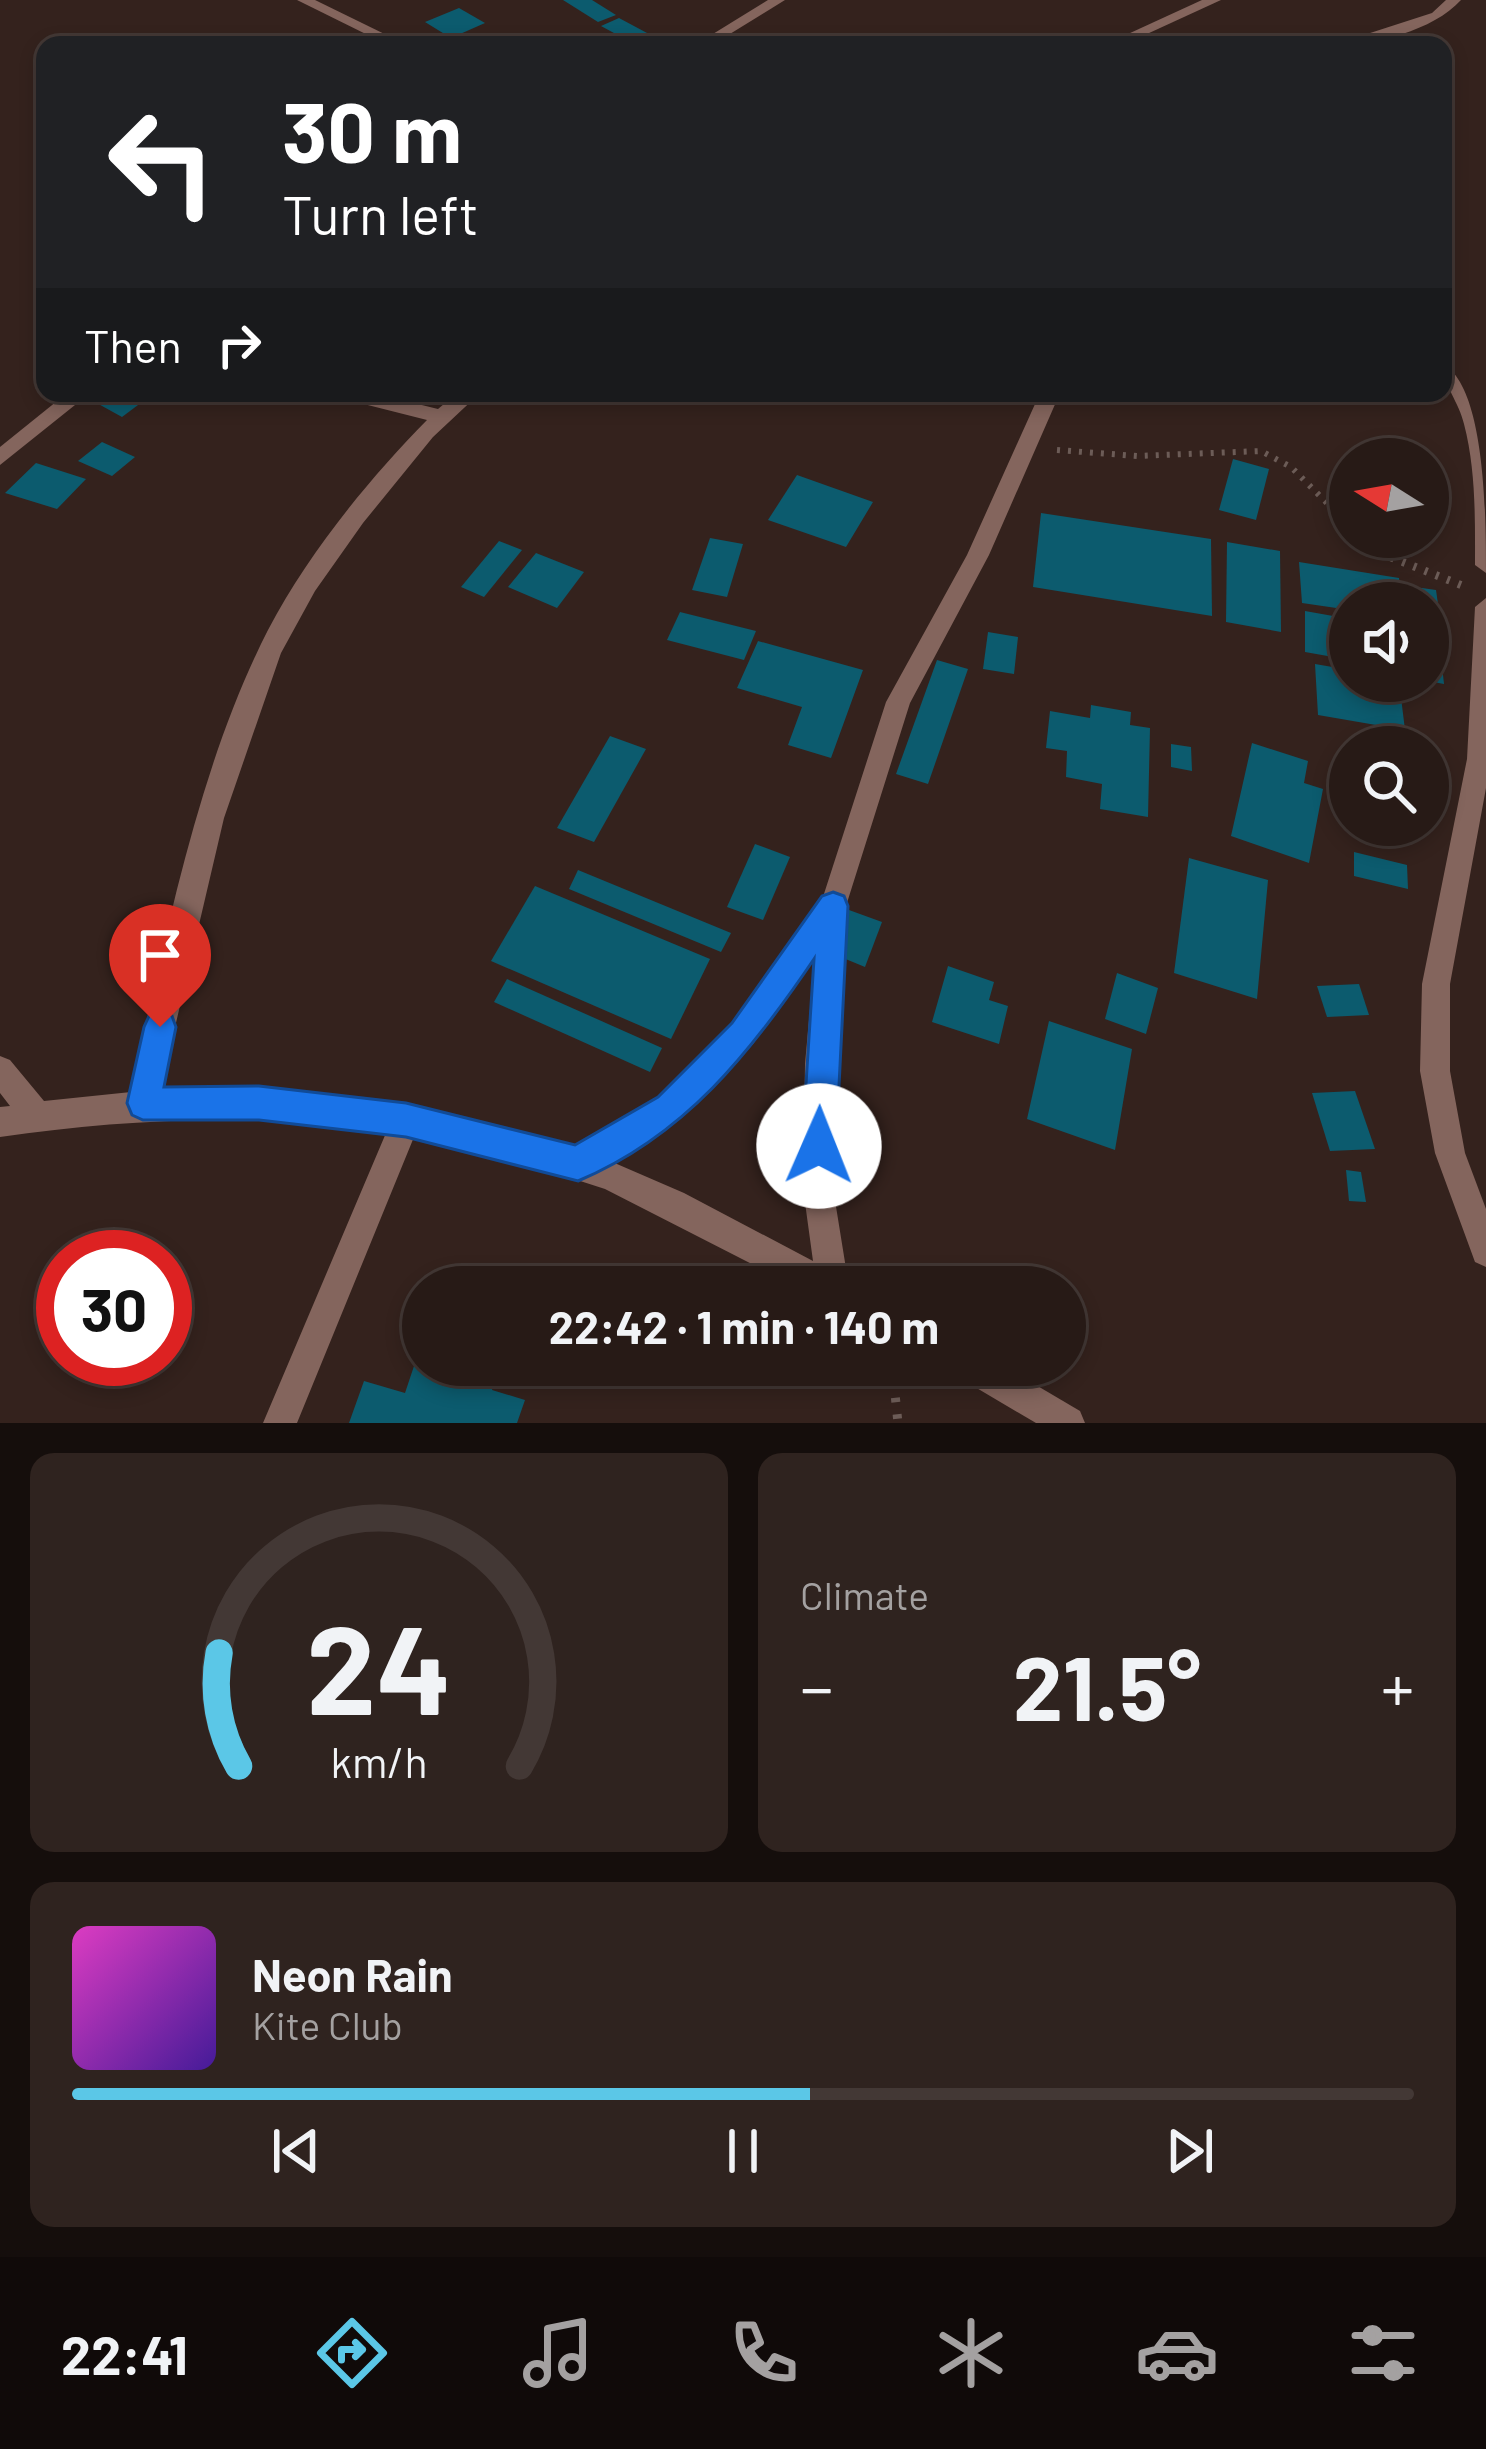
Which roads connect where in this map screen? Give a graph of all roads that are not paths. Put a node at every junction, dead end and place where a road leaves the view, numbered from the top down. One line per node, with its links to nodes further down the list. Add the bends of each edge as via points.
1 (304, 0): 5 (street)
2 (778, 0): 6 (street)
3 (1214, 0): 7 (street)
4 (1454, 0): 8 (street, via 1437,16)
5 (381, 36)
6 (717, 36)
7 (1132, 36)
8 (1370, 36)
9 (1452, 373): 16 (street, via 1472,395 1484,466)
10 (69, 402): 15 (street)
11 (383, 402): 14 (street)
12 (458, 402): 14 (street)
13 (1045, 402): 18 (street, via 978,555 898,702)
14 (439, 416): 20 (street, via 353,518 271,649 208,839)
15 (0, 458)
16 (1486, 565)
17 (1486, 607): 24 (street, via 1480,759 1436,984 1435,1071 1450,1153)
18 (833, 906): 23 (street, via 743,1034 670,1109); 26 (street, via 818,1188)
19 (0, 1070): 22 (street)
20 (143, 1103): 21 (street, via 259,1103); 22 (street)
21 (406, 1120): 23 (street); 28 (street)
22 (13, 1126)
23 (578, 1163): 25 (street)
24 (1486, 1251)
25 (788, 1266)
26 (828, 1266)
27 (1005, 1386): 29 (street)
28 (280, 1423)
29 (1068, 1423)

